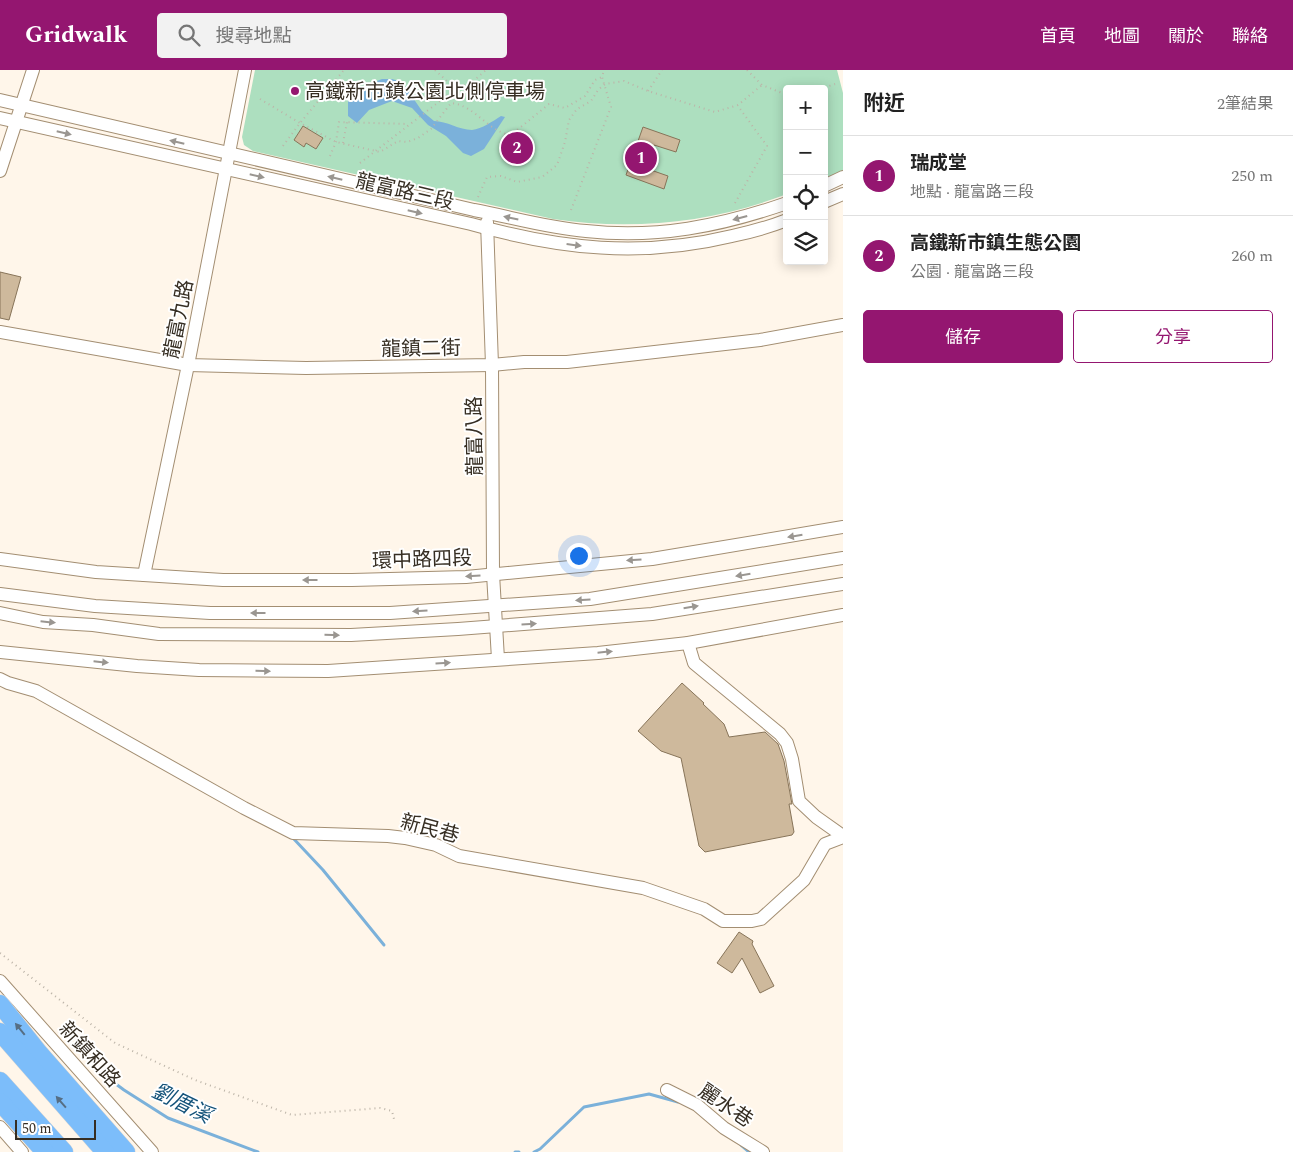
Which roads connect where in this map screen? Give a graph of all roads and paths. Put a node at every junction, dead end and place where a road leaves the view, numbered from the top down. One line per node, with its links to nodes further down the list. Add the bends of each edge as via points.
1 (33, 70): 19 (street)
2 (245, 70): 30 (street, 龍富九路)
3 (344, 70): 24 (path)
4 (435, 70): 14 (path)
5 (486, 70): 14 (path, via 471,83)
6 (604, 70): 9 (path)
7 (662, 70): 15 (path)
8 (747, 70): 12 (path)
9 (602, 77): 10 (path); 29 (path, via 595,80 585,96 565,108 549,104 511,135 501,134 460,104 450,103 431,129 418,138 398,141 380,152)
10 (605, 84): 15 (path, via 624,81); 38 (path, via 569,120 557,166 542,177 517,182 500,176 487,177); 42 (path, via 611,107)
11 (835, 84): 13 (path)
12 (762, 85): 16 (path); 20 (path)
13 (828, 86)
14 (458, 87): 25 (path)
15 (648, 92): 20 (path, via 715,112)
16 (783, 93)
17 (260, 98): 24 (path)
18 (0, 100): 19 (street, 龍富路三段)
19 (21, 106): 23 (street); 30 (street, 龍富路三段, one-way to 19)
20 (738, 106): 40 (path, via 767,146)
21 (0, 118): 23 (street, 龍富路三段)
22 (347, 122): 25 (path); 26 (path, via 339,122); 27 (path)
23 (16, 123): 33 (street, 龍富路三段, one-way to 33); 34 (street)
24 (300, 123): 26 (path); 28 (path)
25 (410, 124): 29 (path)
26 (336, 142): 27 (path); 31 (path)
27 (343, 143): 29 (path)
28 (283, 146)
29 (376, 151): 32 (path)
30 (229, 154): 33 (street, 龍富九路); 43 (street, 龍富路三段, one-way to 30)
31 (330, 156)
32 (360, 163)
33 (226, 169): 45 (street, 龍富路三段, one-way to 45); 48 (street, 龍富九路)
34 (0, 172)
35 (843, 177): 36 (street)
36 (828, 184)
37 (843, 194): 39 (street)
38 (478, 197)
39 (828, 200)
40 (735, 202)
41 (783, 204): 43 (street, 龍富路三段, one-way to 43, via 724,223 641,233 552,227)
42 (571, 210)
43 (487, 212): 45 (street, 龍富八路)
44 (783, 221): 45 (street, 龍富路三段, one-way to 44, via 584,247 632,249 704,243)
45 (487, 229): 49 (street, 龍富八路)
46 (843, 325): 49 (street, 龍鎮二街, via 760,340 620,356)
47 (0, 332): 48 (street, 龍鎮二街)
48 (188, 364): 49 (street, 龍鎮二街, via 306,368); 54 (street, 龍富九路)
49 (492, 365): 53 (street, 龍富八路)
50 (843, 527): 53 (street, 環中路四段, one-way to 53, via 652,559)
51 (843, 558): 57 (street, one-way to 57, via 590,599)
52 (0, 559): 54 (street, 環中路四段)
53 (493, 574): 54 (street, 環中路四段, one-way to 54, via 352,580 243,580); 57 (street, 龍富八路)
54 (144, 575)
55 (843, 584): 60 (street, one-way to 55, via 652,614)
56 (0, 594): 57 (street, one-way to 56, via 390,613 210,613 95,606)
57 (494, 606): 60 (street, 龍富八路)
58 (0, 613): 60 (street, one-way to 60, via 43,622 159,634 351,636)
59 (843, 615): 61 (street)
60 (496, 626): 63 (street, 龍富八路)
61 (688, 642): 63 (street, one-way to 61, via 598,653); 65 (street, 新民巷, via 694,662 780,734 792,759 800,801)
62 (0, 652): 63 (street, one-way to 63, via 199,670 328,672)
63 (498, 659)
64 (0, 679): 65 (street, 新民巷, via 36,691 293,833 405,838 436,845 459,856 643,888 704,909 723,921 761,919 804,880 825,844)
65 (843, 836)
66 (0, 953): 73 (path, via 115,1043 195,1080 292,1115 380,1108 392,1111)
67 (0, 981): 80 (street, 新鎮和路)
68 (0, 1004): 79 (highway, one-way to 68)
69 (0, 1032): 78 (highway, one-way to 69)
70 (0, 1080): 77 (highway)
71 (667, 1090): 81 (street, 麗水巷, via 697,1105 724,1128)
72 (0, 1102): 76 (highway)
73 (394, 1119)
74 (0, 1127): 75 (street)
75 (22, 1152)
76 (45, 1152)
77 (64, 1152)
78 (105, 1152)
79 (126, 1152)
80 (152, 1152)
81 (764, 1152)

